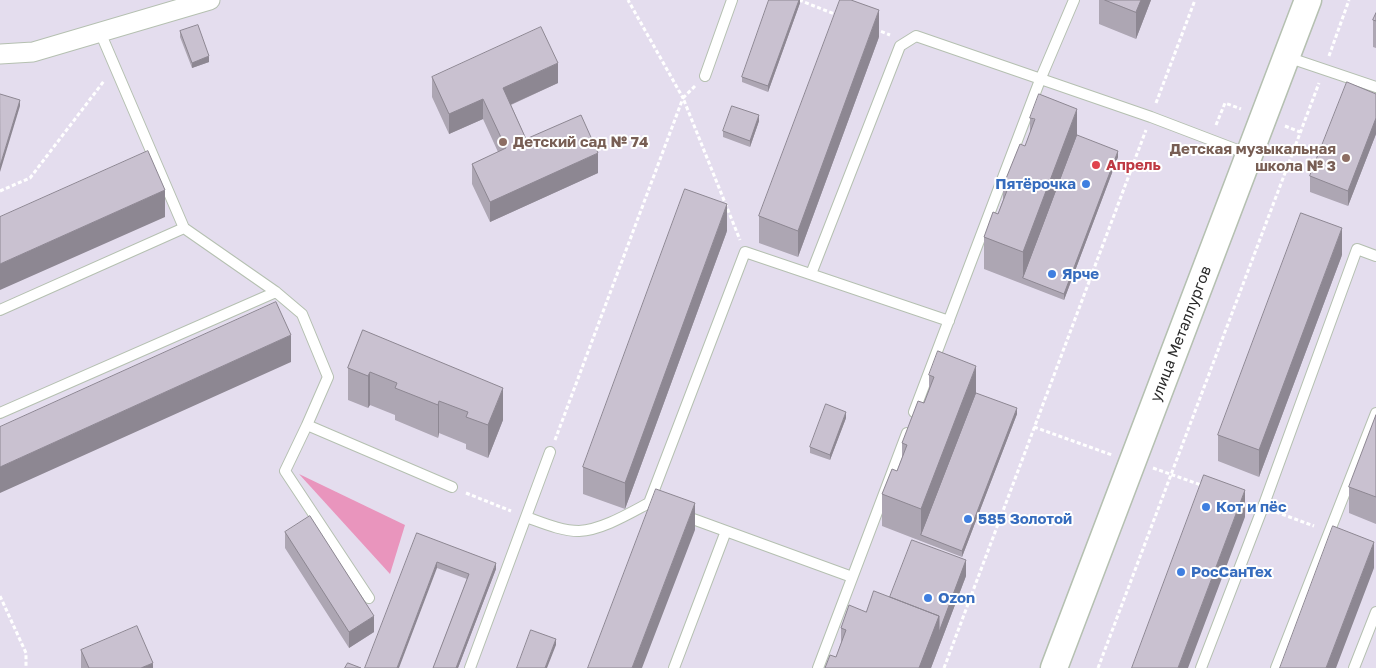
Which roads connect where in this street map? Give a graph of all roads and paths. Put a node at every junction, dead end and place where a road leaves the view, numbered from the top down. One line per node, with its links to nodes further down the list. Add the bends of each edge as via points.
1 (210, 0): 11 (street)
2 (628, 0): 20 (path)
3 (732, 0): 17 (lane)
4 (799, 0): 9 (path)
5 (1074, 0): 18 (lane)
6 (1195, 0): 21 (path)
7 (1308, 0): 14 (main road, улица Металлургов)
8 (1349, 0): 16 (path)
9 (844, 17)
10 (871, 28): 12 (path)
11 (100, 32): 13 (street, via 33,52); 15 (lane)
12 (907, 42): 18 (lane, via 916,36); 30 (lane, via 900,46)
13 (0, 54)
14 (1287, 56): 16 (lane); 22 (main road, улица Металлургов)
15 (115, 67): 26 (path, via 30,178); 27 (lane)
16 (1324, 69): 19 (lane); 24 (path)
17 (705, 76)
18 (1040, 80): 21 (lane); 33 (lane)
19 (1376, 88)
20 (684, 98): 28 (path); 38 (path)
21 (1151, 117): 25 (lane); 37 (path)
22 (1263, 118): 23 (path, via 1226,103); 24 (path); 25 (main road, улица Металлургов)
23 (1214, 130)
24 (1300, 132): 40 (path)
25 (1249, 154): 39 (main road, улица Металлургов)
26 (0, 191)
27 (184, 228): 31 (lane); 32 (lane)
28 (744, 252): 30 (lane); 45 (lane, via 653,504 580,531)
29 (1376, 256): 43 (lane, via 1357,249)
30 (810, 274): 33 (lane)
31 (276, 292): 34 (lane); 36 (lane, via 302,314 328,377)
32 (0, 310)
33 (949, 321): 48 (lane)
34 (0, 413)
35 (1376, 413): 47 (lane)
36 (308, 425): 41 (lane); 50 (lane, via 285,471)
37 (1034, 427): 39 (path); 56 (path)
38 (550, 452): 45 (lane)
39 (1132, 462): 40 (path); 57 (main road, улица Металлургов)
40 (1171, 474): 42 (path); 58 (path)
41 (452, 487): 45 (path)
42 (1208, 487)
43 (1263, 507): 47 (path); 59 (lane)
44 (674, 512): 46 (lane)
45 (526, 517): 53 (lane)
46 (726, 532): 48 (lane); 54 (lane)
47 (1330, 532): 60 (lane)
48 (852, 577): 55 (lane)
49 (0, 596): 52 (path, via 26,654)
50 (369, 598)
51 (1376, 612): 61 (lane)
52 (26, 668)
53 (470, 668)
54 (674, 668)
55 (818, 668)
56 (944, 668)
57 (1054, 668)
58 (1098, 668)
59 (1201, 668)
60 (1276, 668)
61 (1354, 668)

